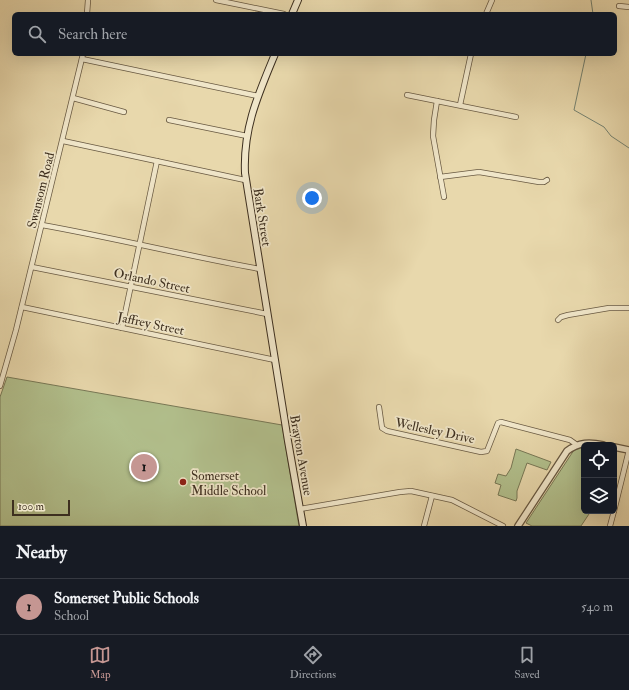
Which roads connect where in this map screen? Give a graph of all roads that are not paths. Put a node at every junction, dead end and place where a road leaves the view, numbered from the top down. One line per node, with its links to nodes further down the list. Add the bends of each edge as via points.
1 (88, 0): 7 (street)
2 (216, 0): 8 (street)
3 (298, 0): 9 (main road)
4 (492, 0): 10 (street)
5 (619, 6): 6 (street)
6 (629, 8)
7 (87, 12)
8 (274, 12)
9 (293, 12)
10 (487, 12)
11 (272, 56): 15 (main road, Bark Street)
12 (471, 56): 18 (street)
13 (82, 57): 15 (street); 16 (street, Swansom Road)
14 (407, 95): 17 (street)
15 (258, 96): 22 (main road, Bark Street)
16 (73, 98): 19 (street); 23 (street, Swansom Road)
17 (437, 101): 18 (street); 25 (street, via 433,136)
18 (460, 105): 20 (street)
19 (124, 112)
20 (516, 116)
21 (169, 120): 22 (street)
22 (247, 136): 26 (main road, Bark Street)
23 (63, 141): 24 (street); 29 (street, Swansom Road)
24 (157, 161): 26 (street); 30 (street)
25 (440, 177): 27 (street, via 479,172 539,182); 28 (street)
26 (246, 180): 32 (main road, Bark Street)
27 (547, 180)
28 (444, 197)
29 (42, 225): 30 (street); 31 (street, Swansom Road)
30 (140, 244): 32 (street); 33 (street)
31 (32, 266): 33 (street, Orlando Street); 34 (street, Swansom Road)
32 (260, 269): 36 (main road, Bark Street)
33 (130, 286): 36 (street, Orlando Street); 38 (street)
34 (22, 307): 38 (street, Jaffrey Street); 40 (street, Swansom Road)
35 (629, 308): 37 (street, via 568,314)
36 (267, 314): 39 (main road, Bark Street)
37 (558, 320)
38 (122, 328): 39 (street, Jaffrey Street)
39 (275, 360): 41 (main road, Bark Street)
40 (0, 386)
41 (279, 388): 49 (main road, Brayton Avenue)
42 (379, 407): 44 (street, Wellesley Drive, via 382,428 387,431 481,452 487,451 499,422 570,440)
43 (581, 444): 44 (street)
44 (577, 445): 54 (street, via 566,452)
45 (617, 448): 46 (street)
46 (629, 450): 48 (street)
47 (432, 496): 49 (street, via 406,491); 52 (street); 53 (street, via 452,500)
48 (617, 499)
49 (300, 509): 51 (main road, Brayton Avenue)
50 (613, 514): 55 (street)
51 (303, 526)
52 (424, 526)
53 (504, 526)
54 (518, 526)
55 (610, 526)

